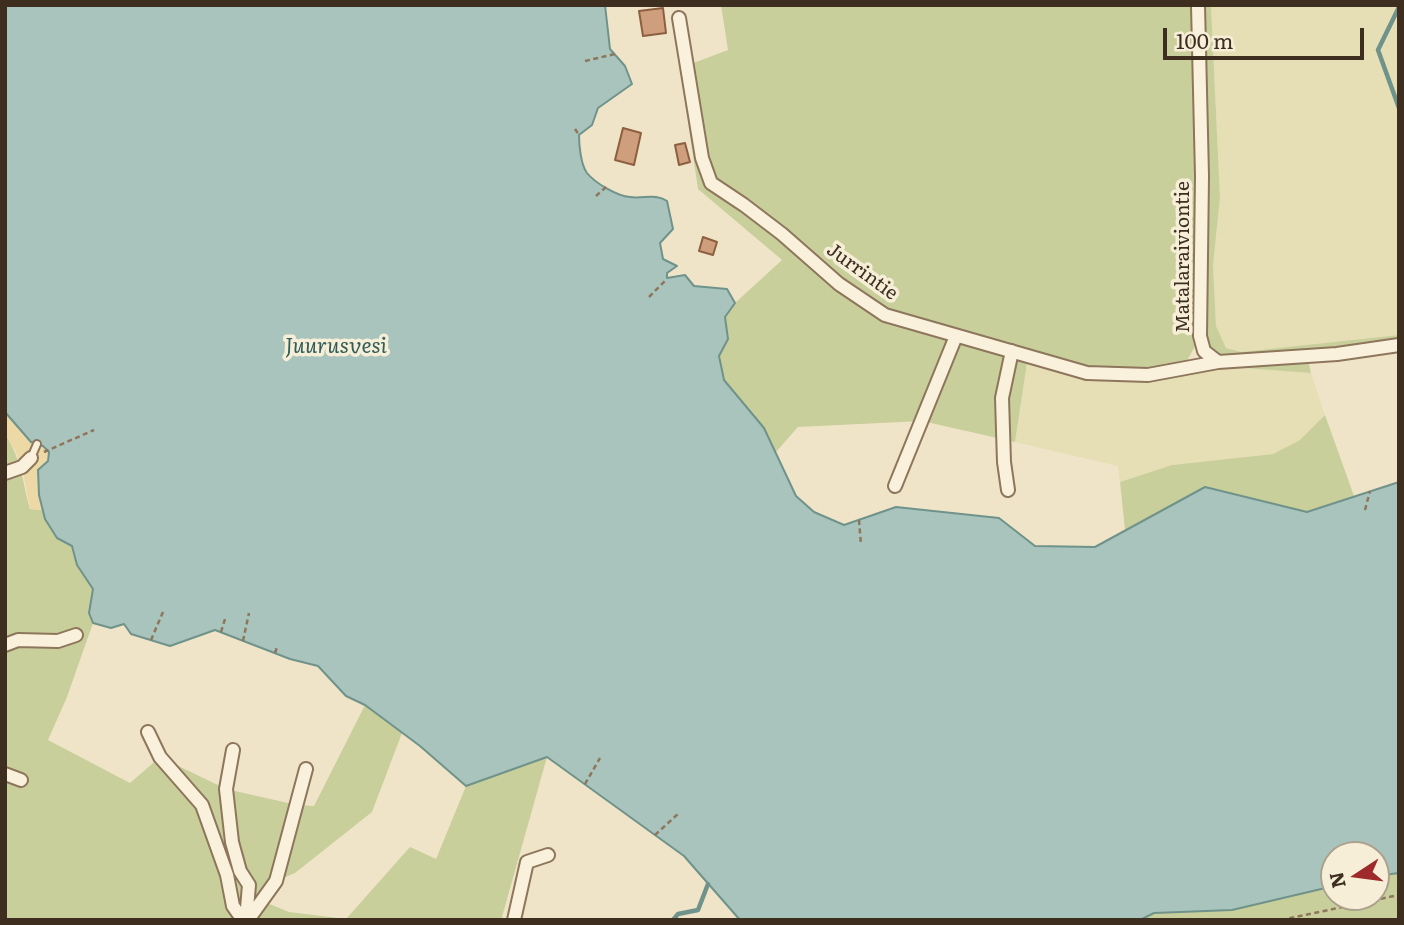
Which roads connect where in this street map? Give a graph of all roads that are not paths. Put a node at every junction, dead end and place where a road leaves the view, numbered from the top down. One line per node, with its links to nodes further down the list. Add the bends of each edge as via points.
1 (1198, 5): 6 (street, Matalaraiviontie, via 1200,336 1204,351)
2 (678, 18): 3 (street, Jurrintie, via 702,158 711,183 885,316)
3 (956, 336): 5 (street, Jurrintie); 10 (street)
4 (1399, 345): 6 (street)
5 (1012, 351): 6 (street, Jurrintie, via 1087,373 1149,375); 11 (street, via 1002,398)
6 (1218, 362)
7 (37, 444): 8 (lane)
8 (31, 458): 9 (street)
9 (5, 473)
10 (895, 486)
11 (1008, 490)
12 (76, 635): 13 (street)
13 (5, 645)
14 (148, 732): 20 (street, via 160,757 202,806 233,905)
15 (233, 750): 20 (street, via 226,789 232,842 249,885)
16 (306, 769): 20 (street, via 276,881)
17 (5, 774): 18 (street)
18 (21, 780)
19 (548, 855): 21 (street, via 527,862)
20 (246, 920)
21 (514, 920)

